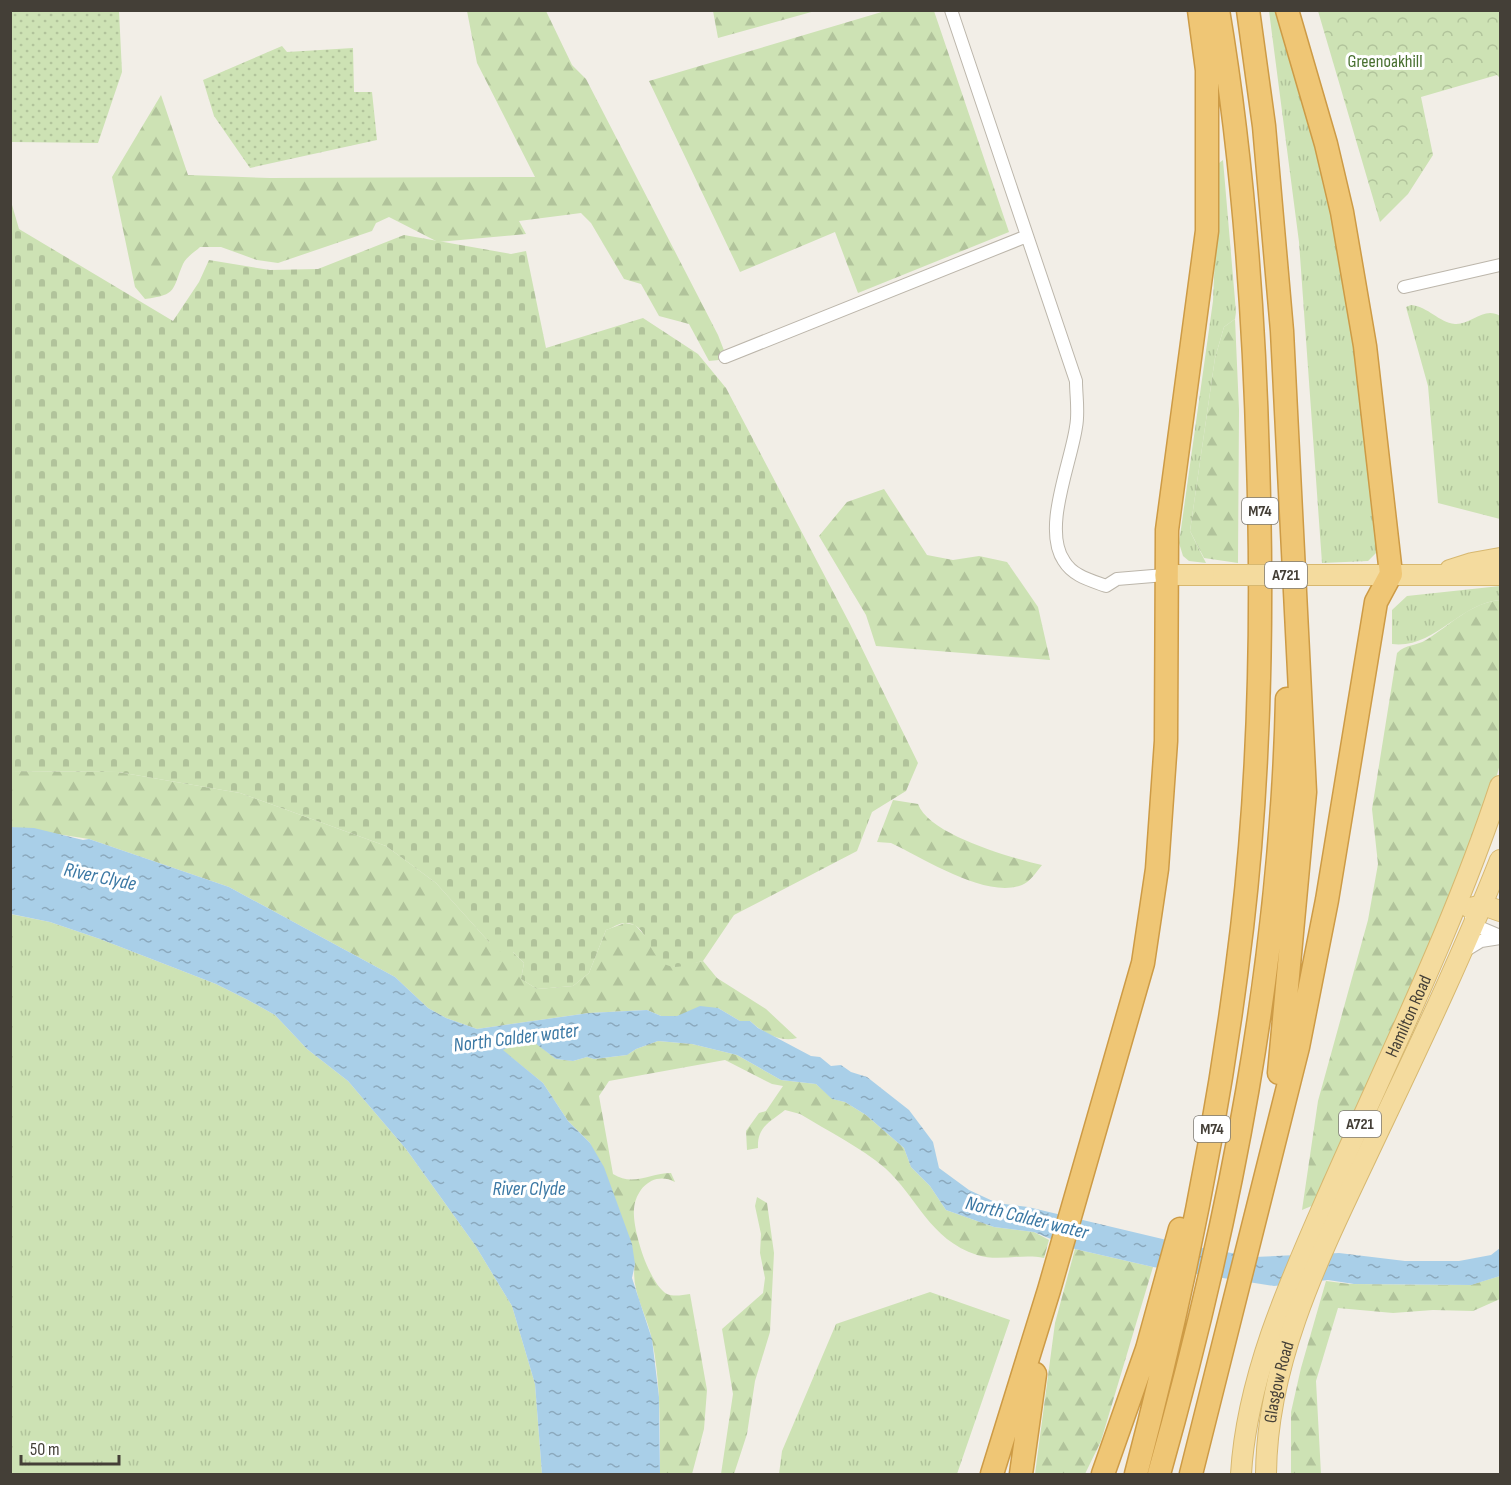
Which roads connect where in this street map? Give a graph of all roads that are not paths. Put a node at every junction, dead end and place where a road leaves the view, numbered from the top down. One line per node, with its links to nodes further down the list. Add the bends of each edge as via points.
1 (951, 10): 8 (street)
2 (1191, 10): 7 (highway)
3 (1199, 10): 7 (highway, via 1207,70)
4 (1218, 10): 25 (highway, M74, via 1249,271 1261,542 1257,732 1242,924 1230,1011)
5 (1248, 10): 12 (highway, M74, via 1265,137)
6 (1287, 10): 14 (highway, via 1326,144 1355,281 1374,408)
7 (1208, 142): 16 (highway, via 1207,231 1167,530)
8 (1027, 236): 11 (street); 16 (street, via 1076,381 1077,425 1057,518 1057,549 1076,574 1106,586 1117,579)
9 (1500, 265): 10 (street)
10 (1404, 287)
11 (725, 357)
12 (1286, 403): 23 (highway, via 1305,792 1287,1011); 32 (highway, M74, via 1290,606 1283,784 1261,1001 1208,1294)
13 (1500, 558): 15 (main road, A721, via 1472,562)
14 (1391, 574): 15 (main road, A721); 16 (main road, A721, bridge); 23 (highway, via 1376,602 1327,900)
15 (1439, 574): 17 (main road, A721)
16 (1165, 575): 26 (highway, via 1166,741 1143,963)
17 (1500, 575)
18 (1500, 786): 20 (main road, Hamilton Road / A721, via 1481,844)
19 (1500, 860): 20 (main road, Hamilton Road / A721)
20 (1477, 909): 21 (street); 22 (main road, Hamilton Road / A721); 24 (main road, Hamilton Road / A721, via 1412,1005)
21 (1500, 937): 22 (street, via 1481,941)
22 (1461, 953): 24 (main road, Hamilton Road / A721)
23 (1269, 1166): 33 (highway)
24 (1316, 1243): 27 (main road, A721)
25 (1177, 1272): 30 (highway, M74); 31 (highway, M74)
26 (1049, 1290): 28 (highway); 29 (highway)
27 (1295, 1294): 34 (main road, Glasgow Road / A721, via 1252,1402); 35 (main road, Glasgow Road / A721, via 1278,1380)
28 (992, 1474)
29 (1021, 1474)
30 (1103, 1474)
31 (1136, 1474)
32 (1160, 1474)
33 (1191, 1474)
34 (1241, 1474)
35 (1266, 1474)

